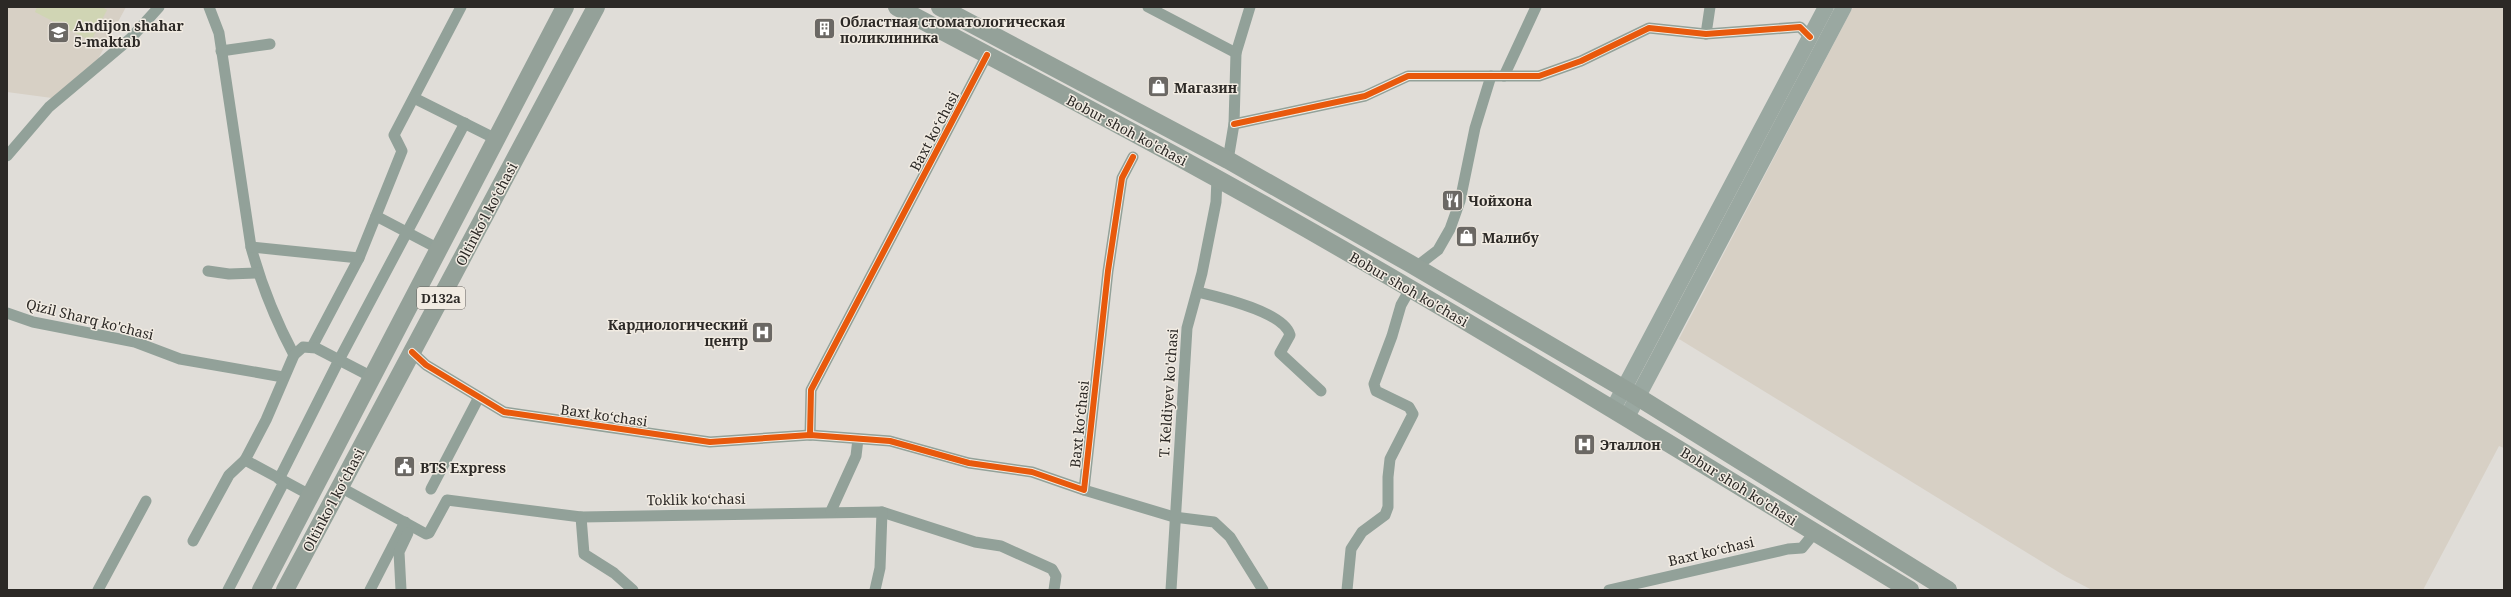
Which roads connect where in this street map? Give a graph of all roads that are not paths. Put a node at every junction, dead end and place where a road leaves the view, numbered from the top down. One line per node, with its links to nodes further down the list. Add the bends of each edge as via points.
1 (159, 7): 27 (street, via 131,38 49,107)
2 (209, 7): 17 (street, via 219,32)
3 (462, 7): 23 (street)
4 (565, 7): 26 (main road, Oltinkoʻl koʻchasi / D132a)
5 (596, 7): 43 (main road, Oltinkoʻl koʻchasi / D132a)
6 (897, 7): 19 (main road, Bobur shoh ko'chasi)
7 (940, 7): 29 (main road, Bobur shoh ko'chasi)
8 (1148, 7): 18 (street)
9 (1250, 7): 18 (street)
10 (1536, 7): 22 (street)
11 (1710, 7): 14 (street)
12 (1826, 7): 15 (main road)
13 (1844, 7): 20 (main road)
14 (1706, 34): 15 (street, via 1800,27); 22 (street, via 1649,28 1581,62 1539,76)
15 (1807, 43): 20 (main road); 49 (main road)
16 (270, 44): 17 (street)
17 (221, 51): 33 (street)
18 (1236, 53): 25 (street)
19 (987, 55): 30 (main road, Bobur shoh ko'chasi); 52 (street, Baxt koʻchasi, via 811,390)
20 (1818, 57): 49 (main road)
21 (1491, 76): 22 (street); 25 (street, via 1408,76 1365,96); 36 (street, via 1475,128 1460,201 1450,229 1438,250)
22 (1504, 76)
23 (414, 98): 24 (street); 31 (street, via 394,135 402,151)
24 (465, 123): 26 (street); 32 (street)
25 (1234, 124): 29 (street)
26 (496, 139): 34 (main road, Oltinkoʻl koʻchasi / D132a)
27 (7, 156)
28 (1133, 157): 58 (street, Baxt koʻchasi, via 1122,178 1108,271)
29 (1228, 160): 36 (main road, Bobur shoh ko'chasi)
30 (1217, 178): 39 (main road, Bobur shoh ko'chasi); 40 (street, T. Keldiyev ko'chasi, via 1216,202)
31 (376, 216): 32 (street); 35 (street)
32 (407, 233): 34 (street); 45 (street)
33 (251, 247): 35 (street); 38 (street)
34 (438, 249): 47 (main road, Oltinkoʻl koʻchasi / D132a)
35 (359, 258): 42 (street)
36 (1416, 267): 49 (main road, Bobur shoh ko'chasi)
37 (208, 271): 38 (street, via 230,274)
38 (258, 273): 44 (street)
39 (1410, 289): 51 (main road, Bobur shoh ko'chasi); 79 (street, via 1401,305 1374,384 1376,391 1409,407 1413,414 1390,459 1388,507 1385,516 1362,532 1351,549)
40 (1198, 292): 48 (street, via 1243,303 1285,326 1290,335 1280,353); 64 (street, T. Keldiyev ko'chasi, via 1187,328)
41 (7, 313): 46 (street, Qizil Sharq ko'chasi, via 33,322 135,342 180,359)
42 (312, 347): 44 (street, via 303,348); 45 (street)
43 (412, 352): 50 (street, Baxt koʻchasi, via 426,365); 56 (main road, Oltinkoʻl koʻchasi / D132a)
44 (294, 355): 46 (street)
45 (339, 360): 47 (street); 55 (street)
46 (284, 377): 54 (street, via 266,420)
47 (372, 377): 59 (main road, Oltinkoʻl koʻchasi / D132a)
48 (1320, 392)
49 (1631, 393): 51 (main road); 82 (main road, Bobur shoh ko'chasi)
50 (478, 397): 52 (street, Baxt koʻchasi, via 504,412 710,442); 57 (street)
51 (1620, 413): 66 (main road, Bobur shoh ko'chasi)
52 (810, 435): 53 (street, Baxt koʻchasi)
53 (858, 439): 58 (street, Baxt koʻchasi, via 890,441 969,463 1032,472); 61 (street, via 856,456)
54 (244, 460): 55 (street); 67 (street, via 229,475)
55 (282, 480): 59 (street); 69 (street)
56 (340, 487): 65 (street, Toklik koʻchasi); 71 (main road, Oltinkoʻl koʻchasi / D132a)
57 (431, 489)
58 (1084, 490): 64 (street, Baxt koʻchasi)
59 (310, 495): 70 (main road, Oltinkoʻl koʻchasi / D132a)
60 (146, 501): 68 (street)
61 (831, 511): 62 (street, Toklik koʻchasi); 63 (street, Toklik koʻchasi)
62 (882, 512): 75 (street, via 880,568); 76 (street, Toklik koʻchasi, via 975,542 1009,549 1052,569 1056,576)
63 (581, 517): 65 (street, Toklik koʻchasi, via 447,500 429,533 426,534); 74 (street, via 584,554 614,573)
64 (1174, 517): 77 (street, T. Keldiyev ko'chasi); 78 (street, Baxt koʻchasi, via 1214,522 1230,537)
65 (408, 524): 72 (street); 73 (street, via 399,552)
66 (1815, 532): 80 (street, Baxt koʻchasi, via 1802,548); 81 (main road, Bobur shoh ko'chasi)
67 (193, 541)
68 (98, 590)
69 (228, 590)
70 (260, 590)
71 (285, 590)
72 (370, 590)
73 (401, 590)
74 (633, 590)
75 (875, 590)
76 (1054, 590)
77 (1171, 590)
78 (1263, 590)
79 (1347, 590)
80 (1609, 590)
81 (1910, 590)
82 (1948, 590)

